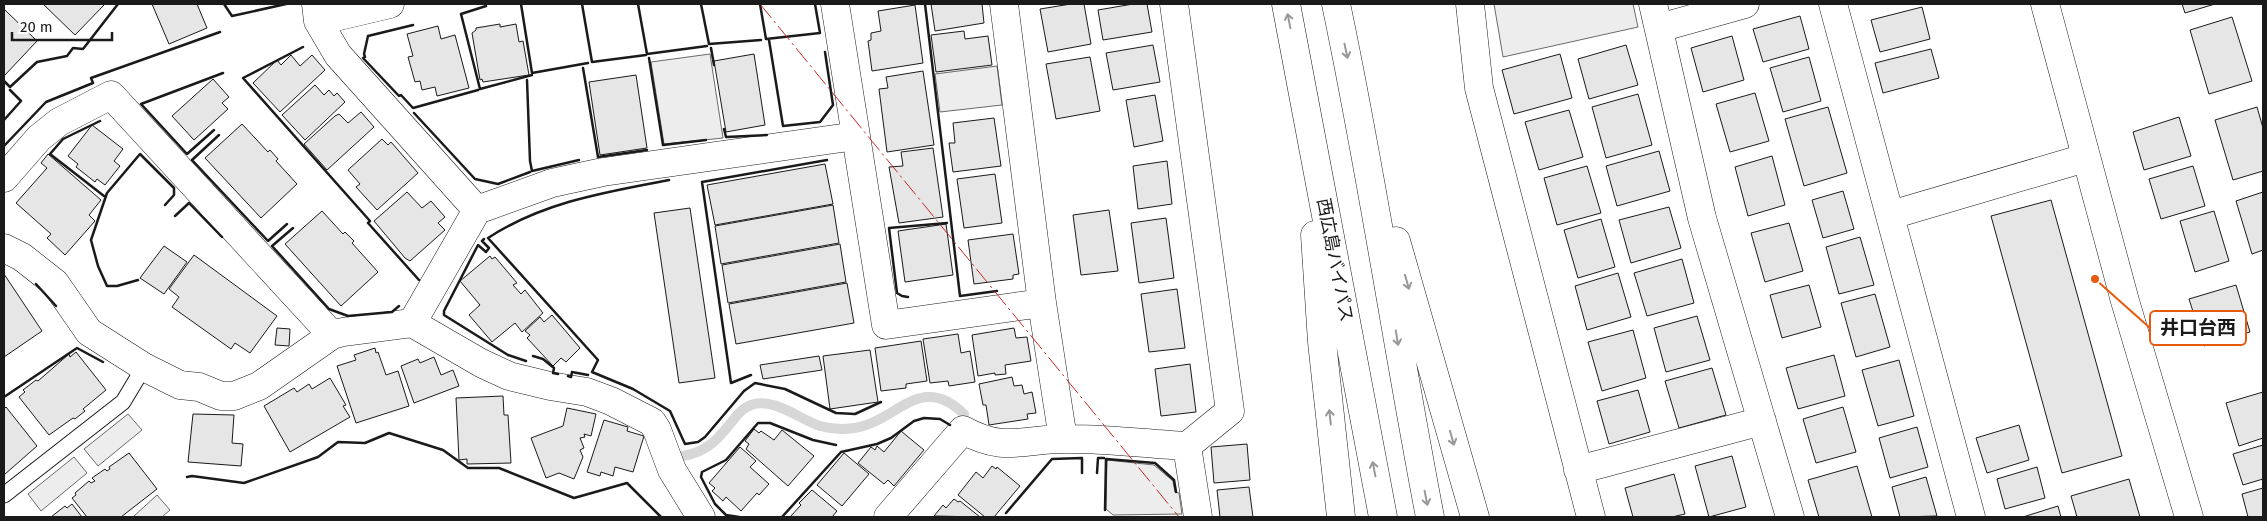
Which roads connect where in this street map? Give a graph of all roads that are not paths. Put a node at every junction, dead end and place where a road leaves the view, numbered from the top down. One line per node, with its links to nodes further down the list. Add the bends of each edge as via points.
1 (390, 4): 11 (main road)
2 (835, 4): 15 (main road)
3 (1004, 4): 21 (main road)
4 (1174, 4): 27 (main road, via 1230,411)
5 (1286, 4): 13 (main road, 西広島バイパス, one-way to 5)
6 (1336, 4): 14 (main road, one-way to 14)
7 (1470, 4): 28 (main road, via 1479,88)
8 (1745, 4): 12 (main road)
9 (1833, 4): 19 (main road)
10 (2045, 4): 16 (main road)
11 (317, 12): 18 (main road, via 338,55)
12 (1656, 16): 25 (main road, via 1702,218)
13 (1305, 103): 33 (main road, one-way to 13, via 1322,342); 34 (main road, 西広島バイパス, one-way to 13)
14 (1360, 117): 35 (main road, one-way to 35); 36 (main road, one-way to 36)
15 (856, 136): 18 (main road, via 603,172 552,183); 21 (main road, via 886,325)
16 (2085, 158): 19 (main road); 40 (main road)
17 (4, 178): 23 (main road, via 59,122 111,94)
18 (477, 210): 22 (main road)
19 (1891, 214): 39 (main road)
20 (4, 248): 24 (main road, via 22,257 55,283 89,332)
21 (1042, 304): 26 (main road)
22 (412, 323): 23 (main road); 30 (main road, via 509,376 587,392 652,422 672,470)
23 (332, 335): 24 (main road, via 259,386 234,396 221,396 199,387 180,385)
24 (144, 367): 29 (lane, via 123,402)
25 (1762, 421): 28 (main road); 38 (main road)
26 (1063, 438): 27 (main road); 31 (main road, via 1012,445 984,440 963,430)
27 (1187, 446): 32 (main road)
28 (1578, 470): 37 (main road)
29 (4, 495)
30 (701, 517)
31 (888, 517)
32 (1198, 517)
33 (1341, 517)
34 (1383, 517)
35 (1430, 517)
36 (1475, 517)
37 (1591, 517)
38 (1790, 517)
39 (1972, 517)
40 (2189, 517)

